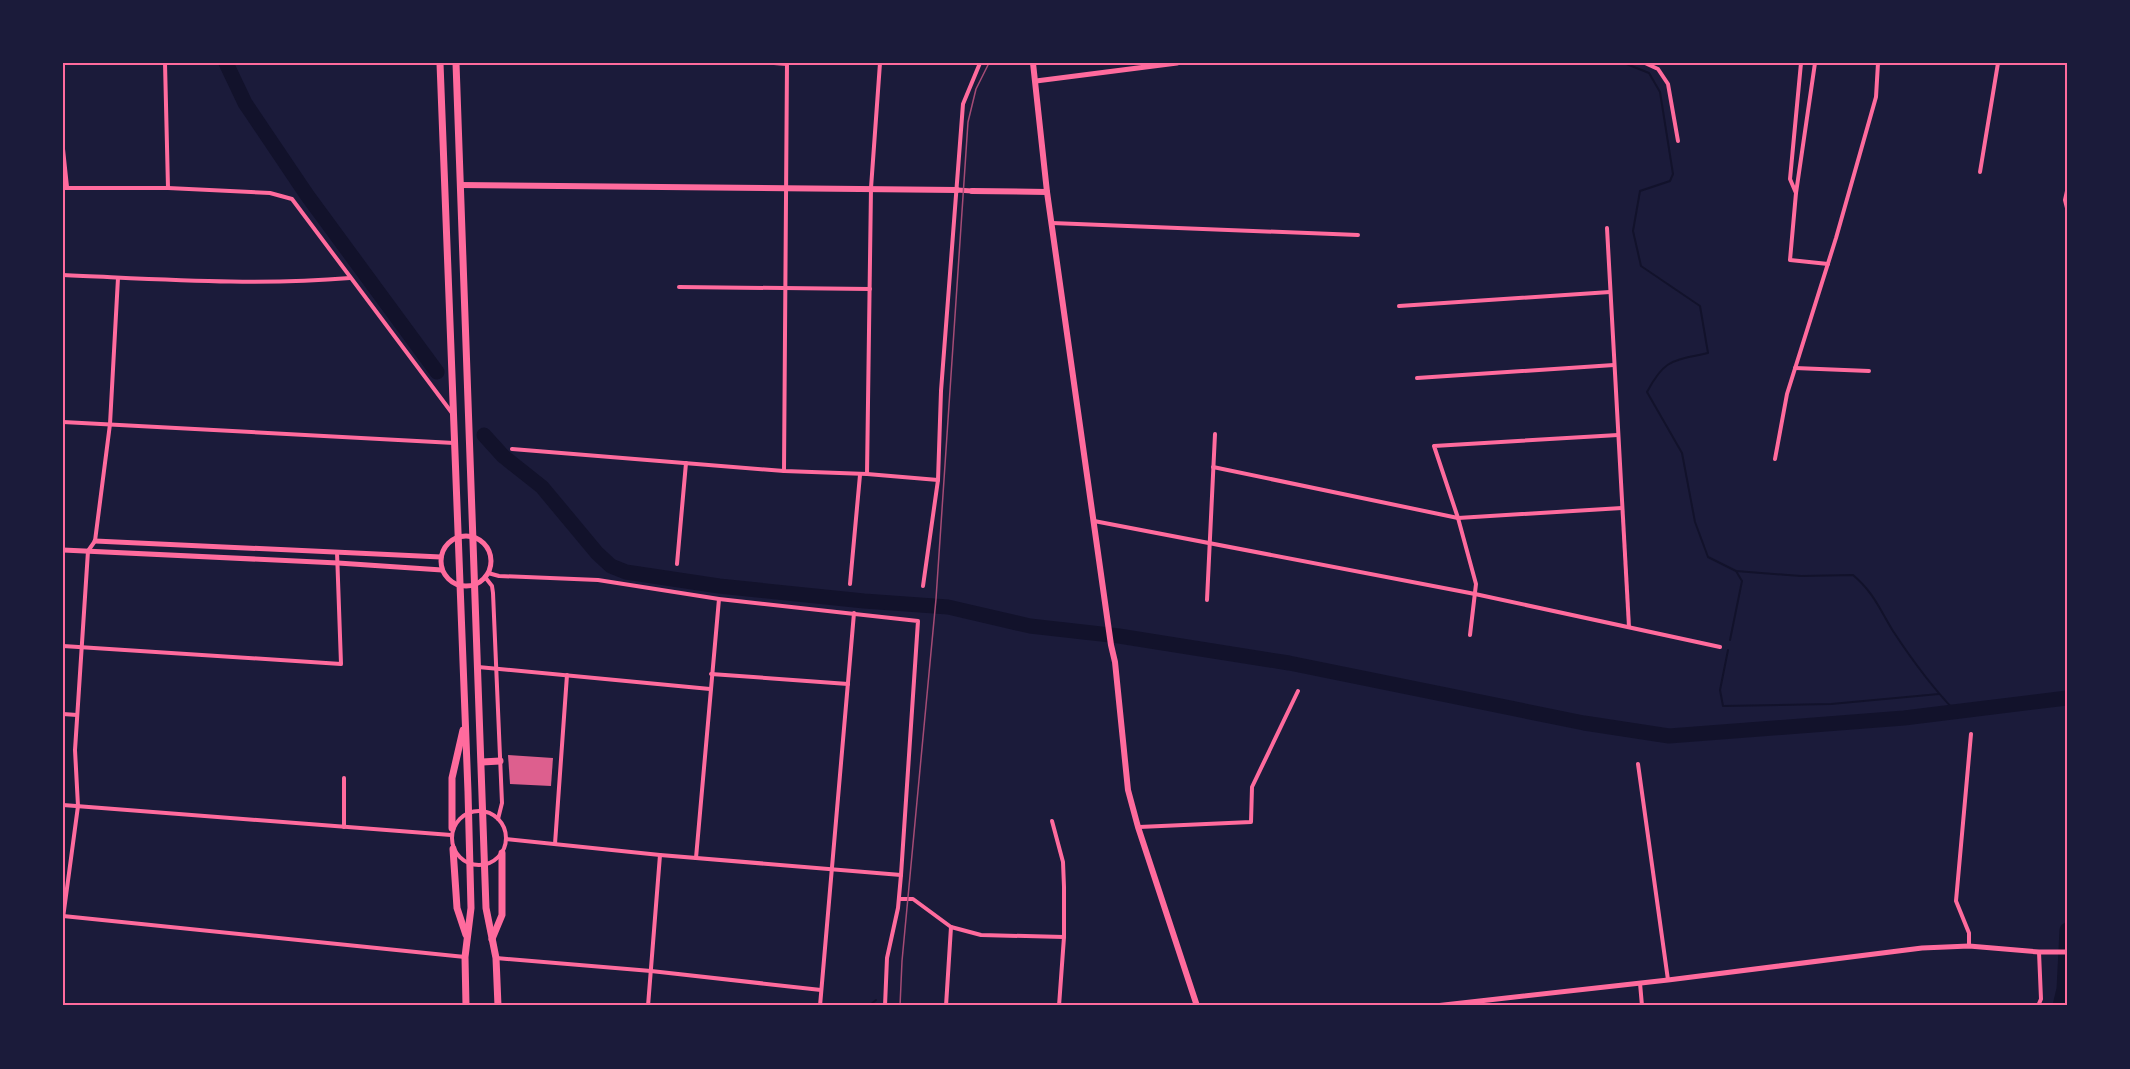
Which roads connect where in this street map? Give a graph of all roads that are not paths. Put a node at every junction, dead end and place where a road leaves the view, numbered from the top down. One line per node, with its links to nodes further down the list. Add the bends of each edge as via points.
1 (165, 63): 21 (street)
2 (440, 63): 46 (highway)
3 (456, 63): 19 (highway)
4 (774, 63): 5 (street)
5 (787, 63): 22 (street)
6 (880, 63): 23 (street)
7 (980, 63): 24 (street, via 963,104)
8 (1033, 63): 15 (main road)
9 (1177, 63): 15 (street)
10 (1645, 63): 16 (street, via 1658,69 1668,84)
11 (1801, 63): 28 (street, via 1790,179)
12 (1815, 63): 28 (street)
13 (1878, 63): 33 (street, via 1876,97)
14 (1998, 63): 18 (street)
15 (1036, 81): 27 (main road)
16 (1678, 141)
17 (63, 149): 20 (street)
18 (1980, 172)
19 (460, 185): 22 (main road); 64 (highway)
20 (65, 188): 21 (street)
21 (168, 188): 36 (street, via 270,193 292,199)
22 (785, 188): 23 (main road); 38 (street)
23 (871, 188): 24 (main road); 39 (street)
24 (957, 190): 25 (street); 59 (street)
25 (972, 191): 27 (main road)
26 (2067, 191): 29 (street)
27 (1047, 192): 30 (main road)
28 (1796, 193): 33 (street, via 1790,260)
29 (2067, 208)
30 (1052, 223): 32 (street); 62 (main road)
31 (1607, 228): 40 (street)
32 (1358, 235)
33 (1828, 264): 43 (street)
34 (63, 275): 35 (street)
35 (118, 278): 36 (street, via 251,283); 48 (street)
36 (351, 278): 46 (street)
37 (679, 287): 38 (street)
38 (786, 289): 39 (street); 56 (street)
39 (870, 289): 58 (street)
40 (1610, 292): 41 (street); 42 (street)
41 (1399, 306)
42 (1614, 365): 45 (street); 50 (street)
43 (1795, 368): 44 (street); 53 (street)
44 (1869, 371)
45 (1417, 378)
46 (454, 416): 51 (highway)
47 (63, 422): 48 (street)
48 (110, 424): 51 (street); 65 (street)
49 (1215, 434): 55 (street)
50 (1618, 435): 60 (street); 61 (street, via 1434,446)
51 (455, 443): 63 (highway)
52 (512, 449): 54 (street)
53 (1775, 459)
54 (686, 463): 56 (street); 72 (street)
55 (1214, 467): 61 (street); 66 (street)
56 (784, 471): 57 (street)
57 (860, 474): 58 (street); 75 (street)
58 (867, 474): 59 (street)
59 (938, 480): 78 (street)
60 (1622, 508): 61 (street); 83 (street)
61 (1458, 518): 79 (street, via 1476,584)
62 (1094, 521): 66 (street); 110 (main road, via 1115,662 1128,790)
63 (458, 537): 64 (street); 70 (street, via 446,545); 77 (highway)
64 (473, 537): 74 (street, via 490,554); 76 (highway)
65 (95, 541): 68 (street); 69 (street)
66 (1210, 544): 79 (street); 81 (street)
67 (63, 550): 68 (street)
68 (88, 551): 71 (street); 86 (street)
69 (337, 552): 70 (street); 71 (street)
70 (441, 557): 73 (street)
71 (338, 562): 73 (street); 86 (street, via 341,664)
72 (677, 564)
73 (442, 570): 77 (street, via 448,580)
74 (487, 575): 76 (street); 80 (street, via 598,580); 89 (street, via 494,593)
75 (850, 584)
76 (475, 585): 77 (street); 88 (highway)
77 (460, 586): 97 (highway)
78 (923, 586)
79 (1475, 594): 83 (street); 84 (street)
80 (719, 599): 82 (street); 90 (street)
81 (1207, 600)
82 (854, 613): 92 (street); 121 (street, via 918,621)
83 (1629, 627): 87 (street)
84 (1470, 635)
85 (63, 645): 86 (street)
86 (83, 647): 96 (street)
87 (1720, 647)
88 (478, 667): 89 (street); 100 (highway)
89 (498, 669): 91 (street); 99 (street)
90 (711, 674): 92 (street); 93 (street)
91 (567, 675): 93 (street); 113 (street)
92 (848, 684): 120 (street)
93 (710, 689): 117 (street)
94 (1298, 691): 110 (street, via 1252,787 1251,822)
95 (63, 714): 96 (street)
96 (78, 715): 104 (street)
97 (465, 719): 106 (highway); 111 (highway, via 452,778)
98 (1971, 734): 128 (street, via 1956,901 1969,933)
99 (500, 761): 100 (highway); 107 (street, via 502,803)
100 (482, 762): 105 (highway)
101 (1638, 764): 134 (street)
102 (344, 778): 109 (street)
103 (63, 805): 104 (street)
104 (78, 806): 109 (street); 123 (street)
105 (484, 811): 106 (street); 107 (street); 119 (highway)
106 (468, 813): 111 (street, via 461,816); 118 (highway)
107 (498, 819): 112 (street)
108 (1052, 821): 126 (street, via 1063,862)
109 (344, 827): 111 (street)
110 (1138, 827): 144 (main road)
111 (452, 832): 114 (street)
112 (506, 839): 113 (street); 115 (street)
113 (555, 844): 116 (street)
114 (453, 849): 118 (street); 125 (highway, via 457,908)
115 (502, 853): 119 (street); 127 (highway, via 502,915)
116 (660, 855): 117 (street); 133 (street)
117 (696, 858): 120 (street)
118 (470, 863): 119 (street); 125 (highway)
119 (485, 864): 127 (highway, via 486,909)
120 (831, 870): 121 (street); 136 (street)
121 (901, 875): 122 (street)
122 (899, 899): 124 (street, via 913,899); 141 (street, via 886,958)
123 (63, 917): 131 (street)
124 (951, 927): 126 (street, via 981,935); 142 (street)
125 (467, 937): 131 (highway)
126 (1064, 937): 143 (street)
127 (492, 939): 132 (highway)
128 (1969, 946): 129 (street); 134 (street, via 1922,948)
129 (2039, 952): 130 (street); 147 (street)
130 (2067, 952)
131 (465, 957): 137 (highway)
132 (496, 958): 133 (street); 138 (highway)
133 (651, 971): 136 (street); 139 (street)
134 (1668, 980): 135 (street)
135 (1640, 983): 145 (street); 146 (street)
136 (821, 990): 140 (street)
137 (466, 1006)
138 (498, 1006)
139 (648, 1006)
140 (820, 1006)
141 (885, 1006)
142 (946, 1006)
143 (1059, 1006)
144 (1197, 1006)
145 (1435, 1006)
146 (1642, 1006)
147 (2038, 1006)

